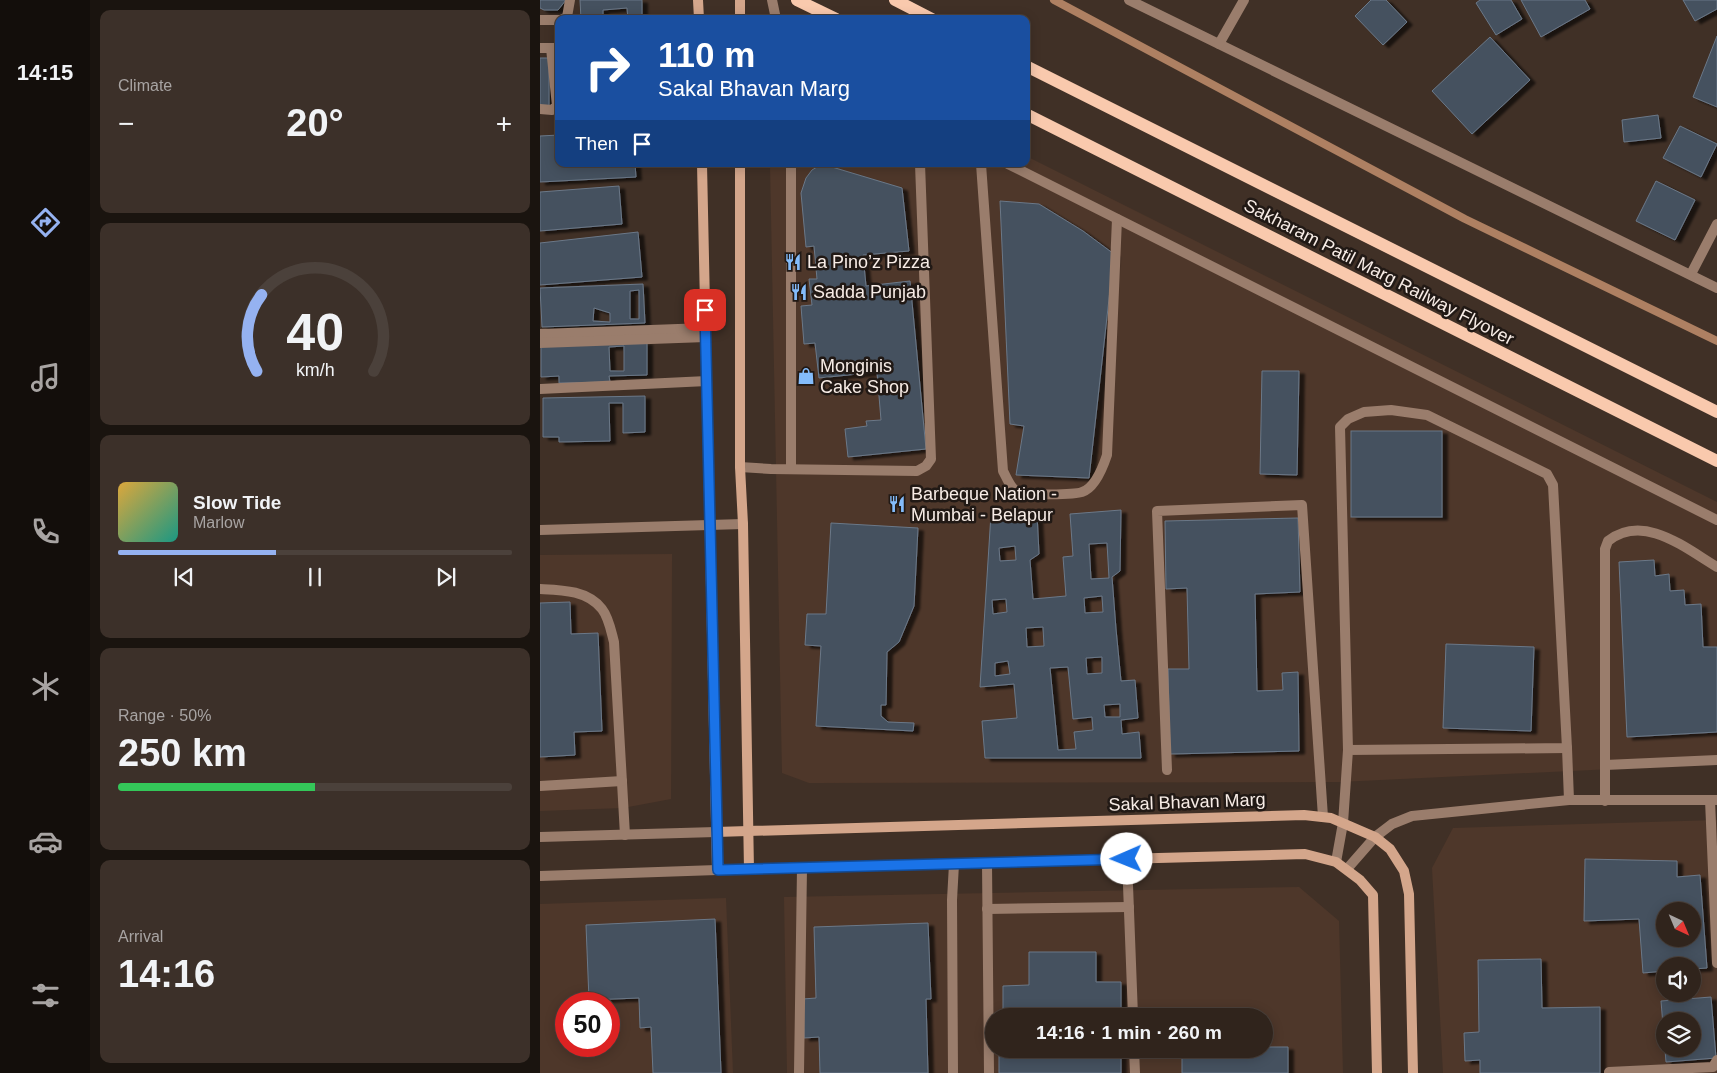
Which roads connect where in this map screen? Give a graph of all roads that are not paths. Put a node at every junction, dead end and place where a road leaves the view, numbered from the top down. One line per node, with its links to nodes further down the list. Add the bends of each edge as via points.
1 (570, 0): 9 (street)
2 (698, 0): 10 (main road)
3 (740, 0): 11 (main road)
4 (772, 0): 12 (street)
5 (797, 0): 13 (main road)
6 (895, 0): 14 (main road)
7 (1130, 0): 17 (street)
8 (1244, 0): 17 (street)
9 (567, 15)
10 (699, 15)
11 (740, 15)
12 (775, 15)
13 (828, 15)
14 (924, 15)
15 (540, 20): 16 (street)
16 (555, 20)
17 (1219, 44): 32 (street)
18 (540, 48): 19 (street)
19 (555, 48)
20 (1030, 68): 39 (main road, Sakharam Patil Marg Railway Flyover)
21 (555, 108): 22 (street)
22 (540, 109)
23 (1030, 116): 40 (main road, Sakharam Patil Marg Railway Flyover)
24 (702, 167): 34 (main road)
25 (740, 167): 41 (main road)
26 (791, 167): 42 (street)
27 (920, 167): 42 (street, via 931,459 917,471)
28 (981, 167): 30 (street, via 1003,471 1018,493 1082,492 1102,471 1107,455)
29 (1014, 167): 30 (street)
30 (1117, 219): 43 (street)
31 (1717, 224): 32 (street)
32 (1691, 274): 33 (street)
33 (1717, 288)
34 (706, 333): 35 (street); 36 (street); 37 (main road)
35 (540, 334)
36 (540, 343)
37 (707, 381): 38 (street); 45 (main road)
38 (540, 389)
39 (1717, 412)
40 (1717, 461)
41 (740, 467): 42 (street); 44 (main road)
42 (791, 469)
43 (1717, 520)
44 (742, 524): 45 (street); 61 (main road)
45 (710, 525): 46 (street); 62 (main road)
46 (540, 530)
47 (1717, 566): 52 (street, via 1663,535 1639,530 1624,532 1608,541 1605,549)
48 (540, 589): 54 (street, via 570,590 583,596 602,608 608,621 614,642)
49 (1567, 748): 50 (street); 50 (street, via 1553,485 1547,474 1427,415 1391,410 1364,412 1348,419 1340,427); 56 (street)
50 (1348, 750): 60 (street)
51 (1717, 760): 52 (street)
52 (1605, 765): 57 (street)
53 (1167, 770): 59 (street, via 1157,511 1302,505)
54 (622, 781): 55 (street); 63 (street)
55 (540, 786)
56 (1569, 800): 57 (street); 65 (street, via 1412,816 1392,824)
57 (1605, 800): 58 (street)
58 (1713, 800): 77 (street)
59 (1323, 817): 60 (main road, Sakal Bhavan Marg); 61 (main road, Sakal Bhavan Marg)
60 (1343, 823): 65 (main road, Sakal Bhavan Marg); 67 (street)
61 (748, 831): 62 (main road, Sakal Bhavan Marg); 73 (main road)
62 (716, 832): 63 (street); 72 (main road)
63 (625, 835): 64 (street)
64 (540, 837)
65 (1375, 837): 71 (street); 87 (main road, Sakal Bhavan Marg, via 1390,849 1404,871 1409,894)
66 (1127, 859): 67 (main road, via 1305,854); 68 (main road); 75 (street)
67 (1336, 862): 71 (main road)
68 (986, 863): 69 (main road); 76 (street)
69 (954, 864): 70 (main road); 83 (street)
70 (802, 868): 73 (main road); 82 (street)
71 (1347, 869): 86 (main road, via 1373,895)
72 (718, 870): 73 (main road); 74 (street)
73 (749, 870)
74 (540, 876)
75 (1129, 907): 76 (street); 78 (street)
76 (987, 908): 84 (street)
77 (1717, 963)
78 (1133, 1008)
79 (1134, 1058): 85 (street)
80 (1717, 1060): 81 (street, via 1713,1067)
81 (1609, 1072)
82 (799, 1073)
83 (953, 1073)
84 (989, 1073)
85 (1134, 1073)
86 (1377, 1073)
87 (1413, 1073)

